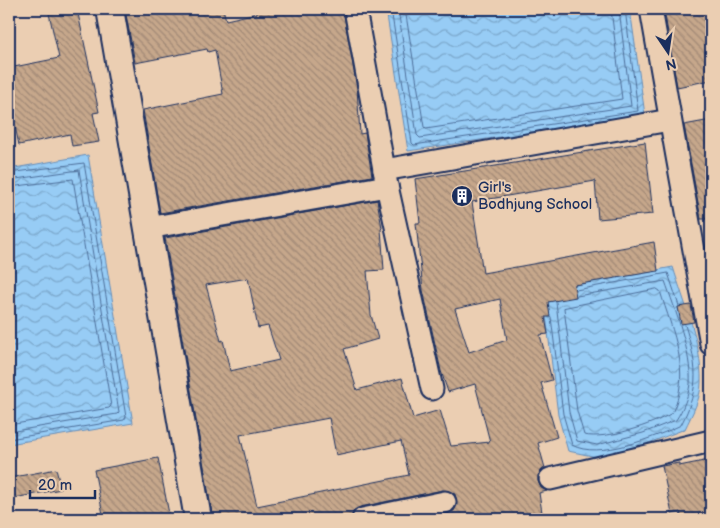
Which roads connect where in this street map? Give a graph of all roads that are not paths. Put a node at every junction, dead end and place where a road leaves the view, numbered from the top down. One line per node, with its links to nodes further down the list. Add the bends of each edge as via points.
1 (110, 9): 6 (street)
2 (355, 9): 5 (street)
3 (651, 9): 4 (street)
4 (670, 120): 5 (street); 7 (street)
5 (385, 178): 6 (street); 8 (street)
6 (148, 228): 12 (street)
7 (711, 344)
8 (432, 389)
9 (711, 441): 10 (street)
10 (550, 479)
11 (445, 502): 13 (street)
12 (198, 519)
13 (363, 519)

